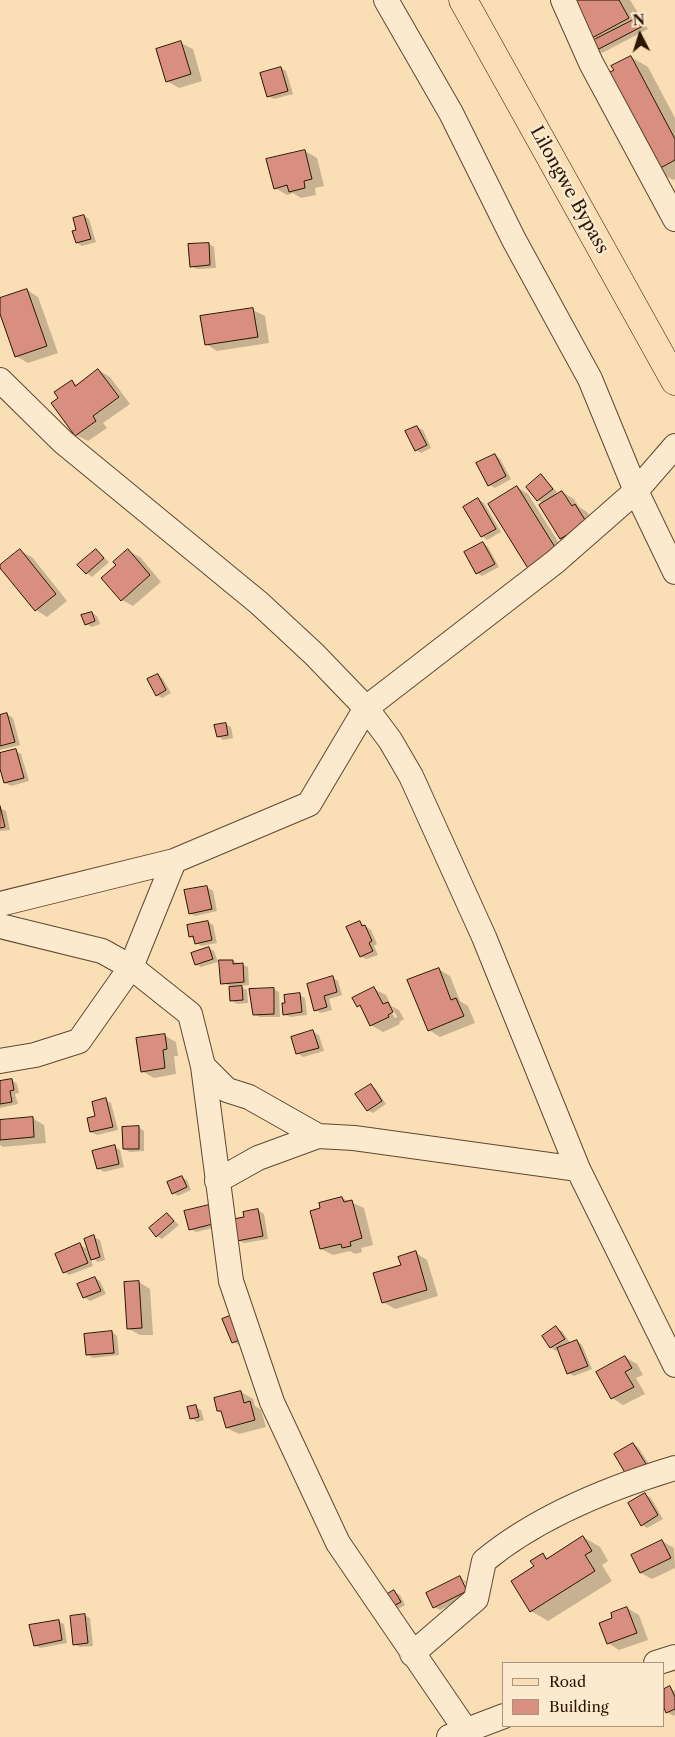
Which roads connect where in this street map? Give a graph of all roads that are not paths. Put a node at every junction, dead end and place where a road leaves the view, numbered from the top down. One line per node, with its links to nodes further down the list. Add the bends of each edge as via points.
1 (386, 0): 8 (street, via 451,112 514,240 590,379)
2 (463, 0): 6 (main road, Lilongwe Bypass)
3 (563, 0): 4 (street, via 591,63)
4 (675, 219)
5 (0, 380): 10 (street, via 63,442 259,603)
6 (675, 381)
7 (675, 446): 8 (street)
8 (636, 491): 9 (street); 10 (street, via 555,562)
9 (675, 572)
10 (366, 708): 11 (street, via 309,804); 18 (street, via 411,776 484,937)
11 (174, 861): 12 (street); 14 (street)
12 (0, 904)
13 (0, 926): 14 (street, via 102,951)
14 (131, 967): 15 (street, via 79,1041 35,1055); 16 (street, via 190,1014)
15 (0, 1061)
16 (203, 1066): 17 (street, via 227,1090 250,1097); 19 (street)
17 (318, 1136): 18 (street, via 354,1138); 19 (street, via 258,1158)
18 (578, 1169): 20 (street)
19 (217, 1181): 22 (street, via 231,1281 272,1402 338,1543)
20 (675, 1365)
21 (675, 1468): 22 (street, via 584,1502 508,1541 484,1561 476,1599)
22 (412, 1654): 26 (street)
23 (675, 1657): 24 (street)
24 (659, 1662)
25 (502, 1717): 26 (street)
26 (460, 1734)

